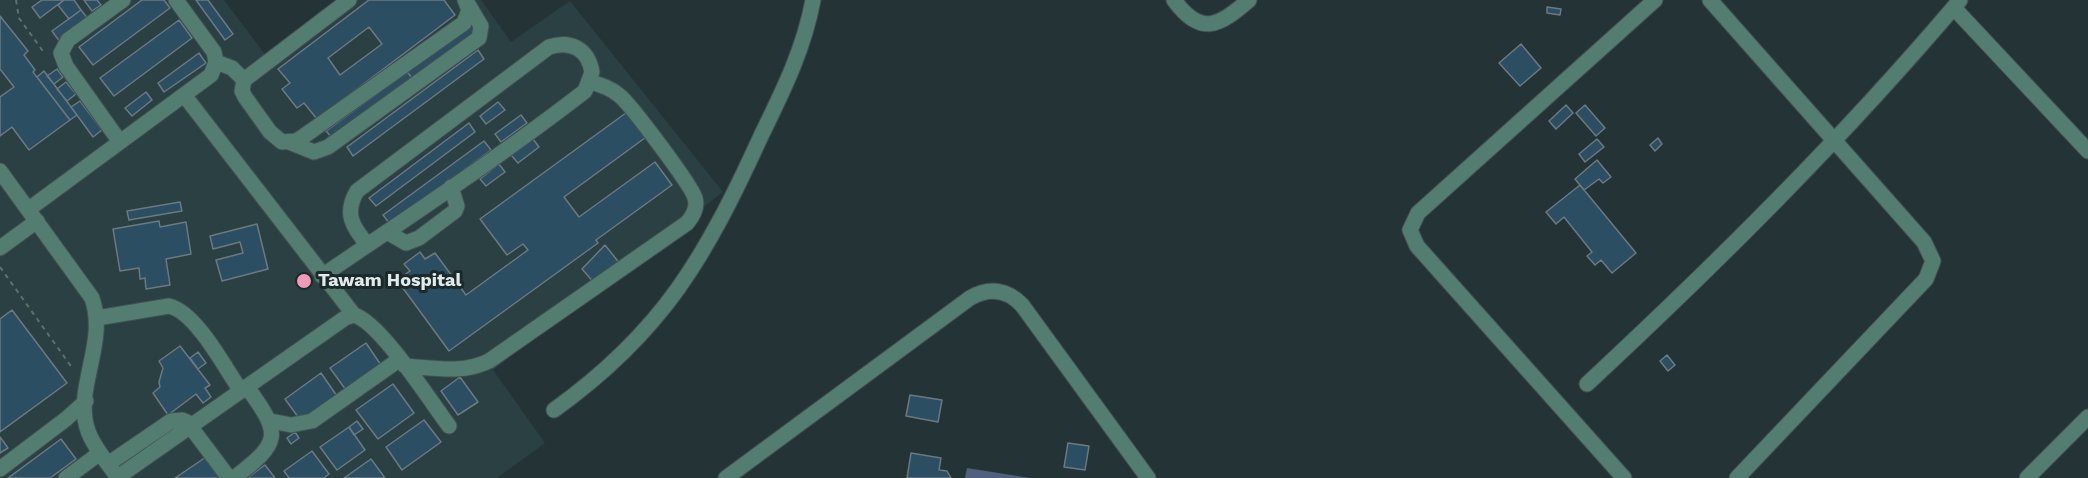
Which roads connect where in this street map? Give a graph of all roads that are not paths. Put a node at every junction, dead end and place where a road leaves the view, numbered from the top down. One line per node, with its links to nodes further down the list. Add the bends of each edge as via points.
1 (123, 0): 16 (street, via 68,40 62,53 66,66)
2 (176, 0): 11 (street, via 214,52)
3 (349, 0): 12 (street)
4 (813, 0): 32 (street, via 787,86 723,218 693,269 642,335 600,375)
5 (1174, 0): 6 (street, via 1190,19 1206,24 1224,21)
6 (1249, 0)
7 (1655, 0): 45 (street, via 1418,213 1410,230 1417,246)
8 (1710, 0): 15 (street)
9 (466, 2): 17 (street, via 469,10 464,23 304,136); 17 (street, via 481,26 478,38 328,147 314,152)
10 (1957, 4): 15 (street); 18 (street)
11 (216, 62): 12 (street, via 232,68); 14 (street, via 211,75)
12 (244, 80): 17 (street, via 245,97 270,132 282,142)
13 (590, 82): 20 (street, via 576,98); 23 (street, via 590,63 578,48 559,44 541,53 357,191 349,211 351,221); 28 (street, via 612,89 628,104 691,189 696,207 693,216 489,361 466,369)
14 (184, 95): 16 (street); 25 (street)
15 (1835, 141): 29 (street, via 1718,262); 46 (street, via 1929,248 1932,267 1926,279)
16 (120, 142): 21 (street)
17 (289, 142)
18 (2088, 151)
19 (0, 171): 21 (street)
20 (451, 187): 22 (street); 22 (street, via 455,211 435,227 406,243)
21 (33, 215): 24 (street); 27 (street, via 87,289)
22 (387, 232): 23 (street)
23 (368, 245): 25 (street)
24 (0, 248)
25 (322, 276): 26 (street)
26 (354, 315): 28 (street, via 368,322); 30 (street)
27 (97, 318): 30 (street, via 169,306 178,308 191,319); 31 (street, via 98,337)
28 (403, 362): 34 (street, via 312,421 291,425); 35 (street)
29 (1587, 384)
30 (244, 389): 34 (street); 36 (street)
31 (87, 395): 37 (street, via 87,429); 38 (street, via 61,423)
32 (554, 410)
33 (2088, 417): 47 (street)
34 (271, 421): 42 (street, via 271,439 263,456)
35 (449, 426)
36 (190, 427): 37 (street, via 182,420 171,421); 40 (street); 41 (street)
37 (104, 459): 39 (street); 40 (street)
38 (0, 469)
39 (66, 478)
40 (118, 478)
41 (229, 478)
42 (234, 478)
43 (726, 478): 44 (street, via 970,298 994,290 1010,294 1022,305)
44 (1148, 478)
45 (1624, 478)
46 (1737, 478)
47 (2027, 478)

